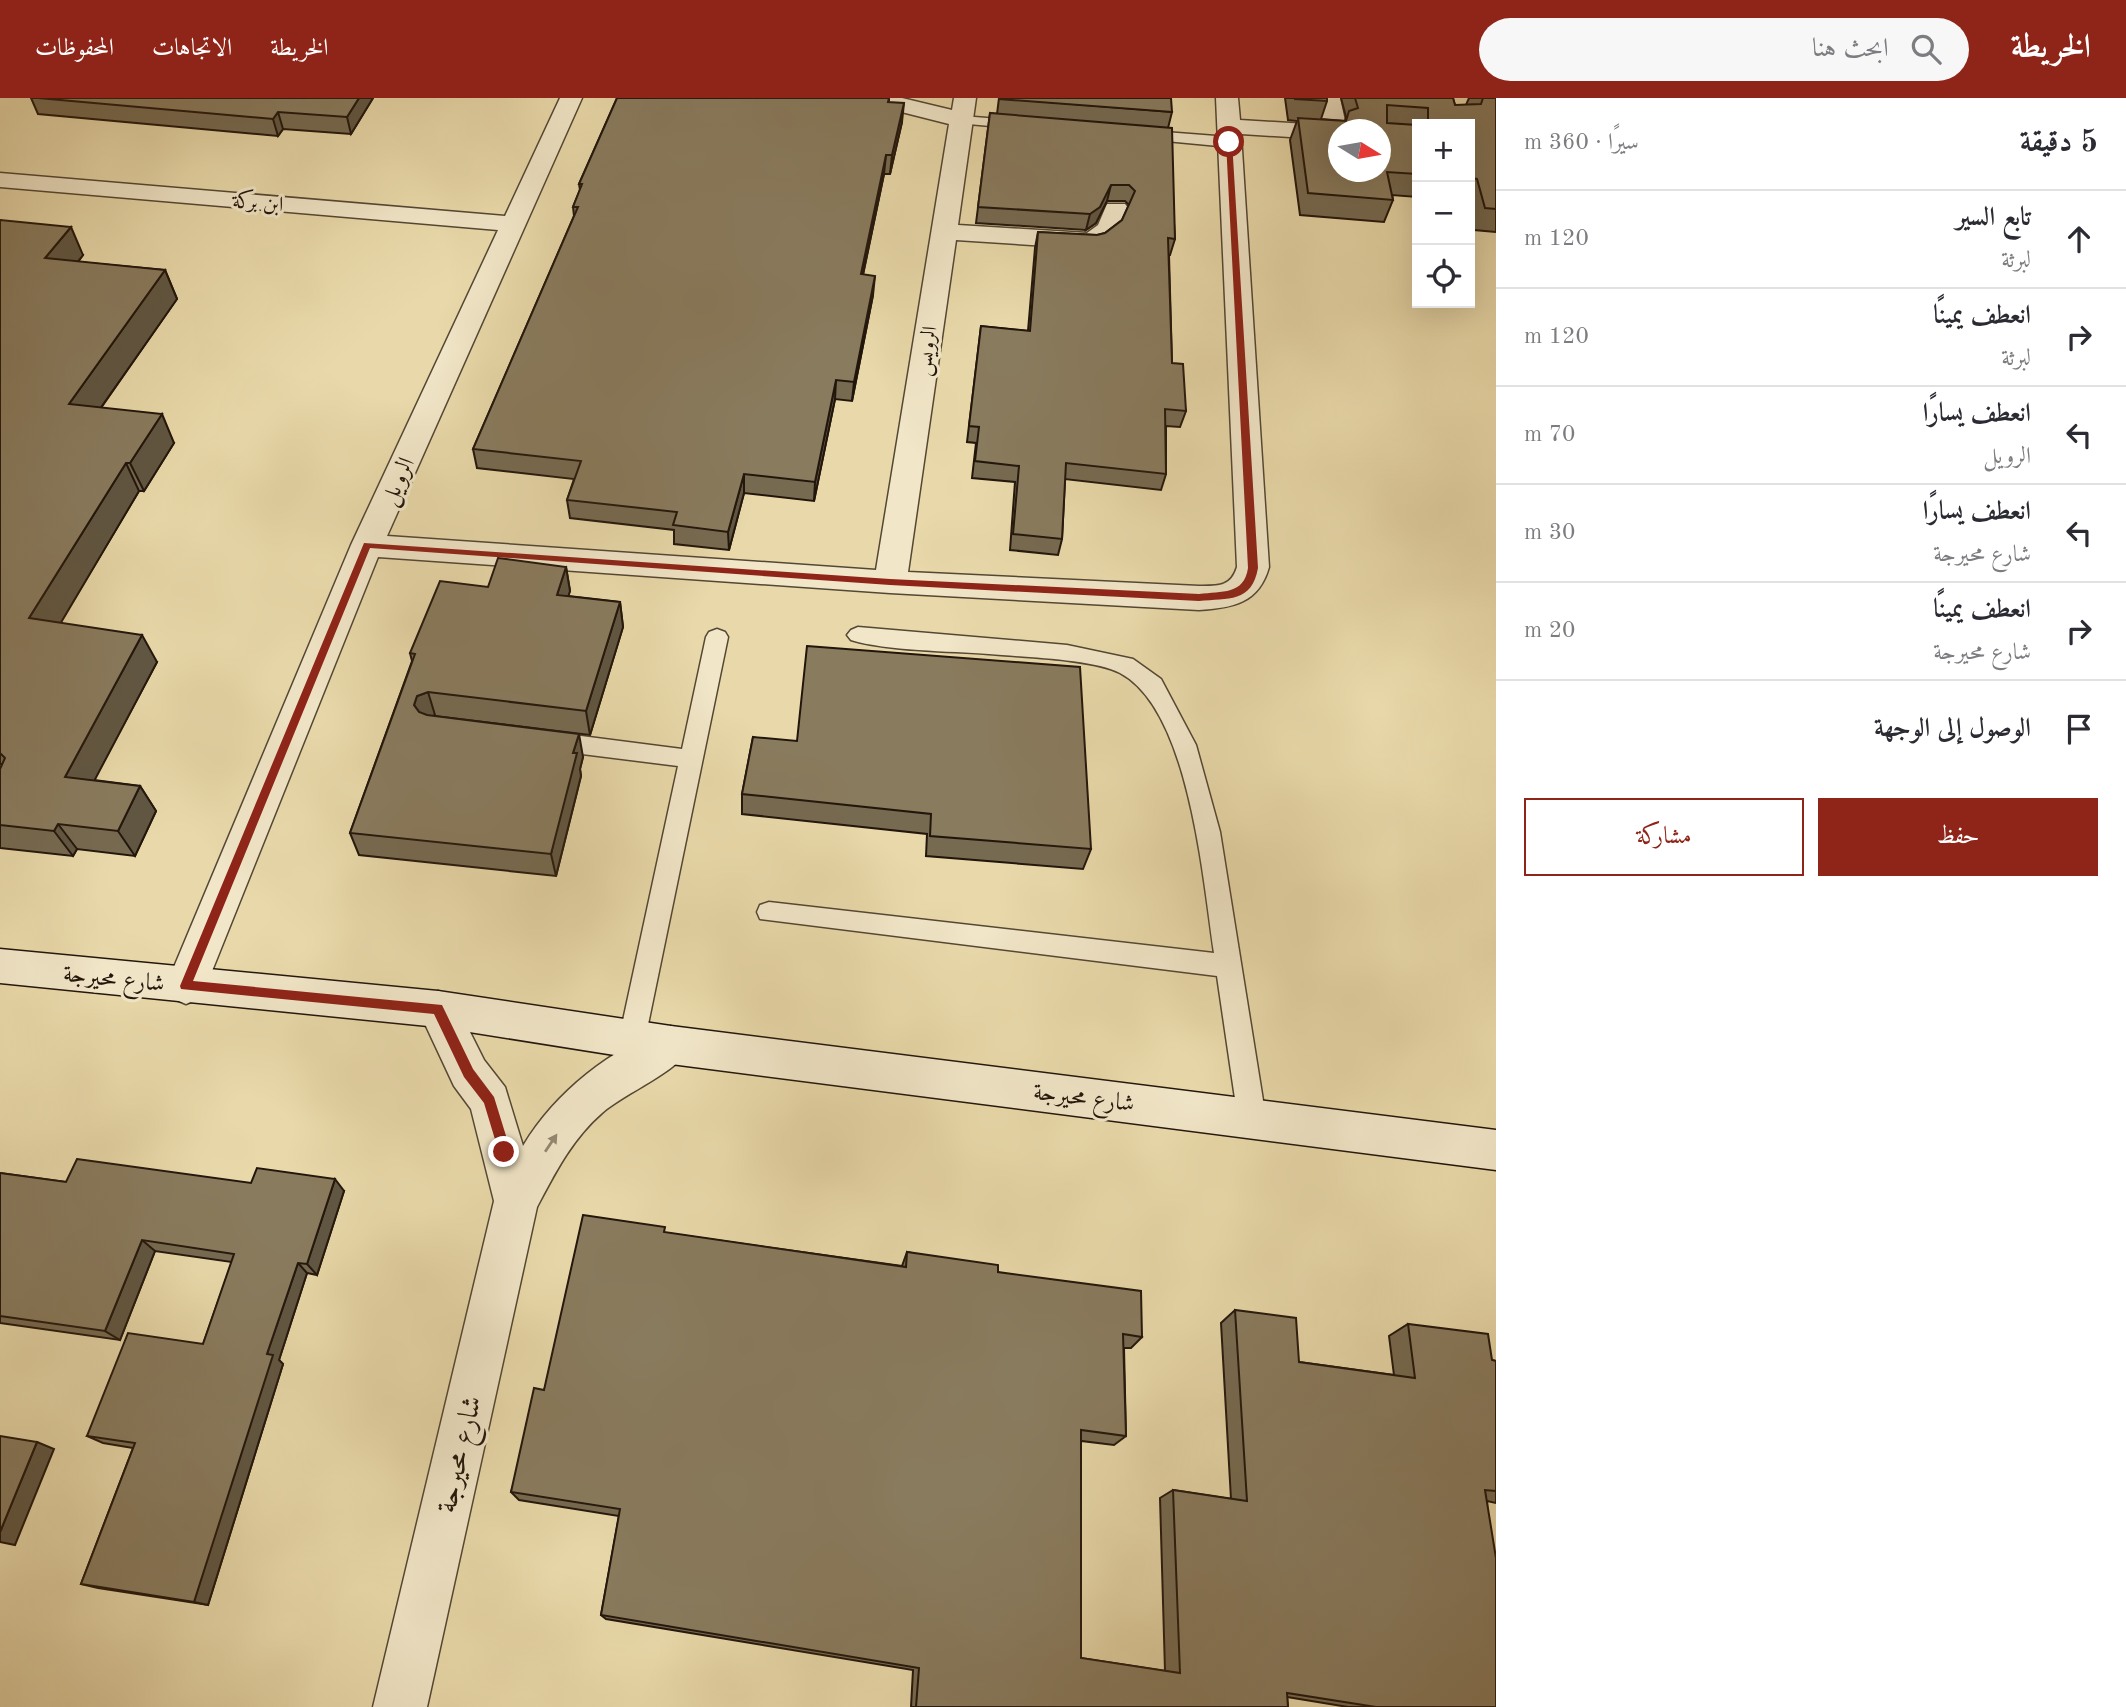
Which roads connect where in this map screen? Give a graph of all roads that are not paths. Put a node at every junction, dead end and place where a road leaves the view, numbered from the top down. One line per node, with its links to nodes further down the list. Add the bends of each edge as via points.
1 (571, 98): 12 (street, الرويل)
2 (874, 98): 4 (street)
3 (1329, 98): 5 (street)
4 (963, 109): 7 (lane); 13 (street, الرويس)
5 (1334, 119)
6 (1228, 122): 8 (street); 9 (lane); 15 (street, via 1253,568 1250,583 1239,593 1199,598)
7 (1042, 127)
8 (1328, 132)
9 (1122, 133)
10 (0, 180): 12 (street, ابن بركة)
11 (1116, 209): 13 (street, via 1110,228 1093,240)
12 (515, 224): 14 (street, الرويل)
13 (944, 232): 15 (street, الرويس)
14 (367, 545): 15 (street); 23 (street, الرويل)
15 (890, 582)
16 (858, 635): 22 (lane, via 1067,653 1125,665 1153,685 1185,745 1208,832)
17 (717, 637): 19 (lane)
18 (530, 739): 19 (lane)
19 (691, 759): 25 (lane)
20 (769, 912): 22 (lane)
21 (0, 966): 23 (street, شارع محيرجة)
22 (1229, 966): 26 (lane)
23 (186, 986): 24 (street, شارع محيرجة)
24 (438, 1009): 25 (street, شارع محيرجة); 28 (street, شارع محيرجة, via 468,1073 490,1101)
25 (652, 1042): 26 (street, شارع محيرجة); 28 (street, شارع محيرجة, one-way to 25, via 575,1110)
26 (1252, 1119): 27 (street, شارع محيرجة)
27 (1496, 1150)
28 (516, 1202): 29 (street, شارع محيرجة)
29 (400, 1707)

